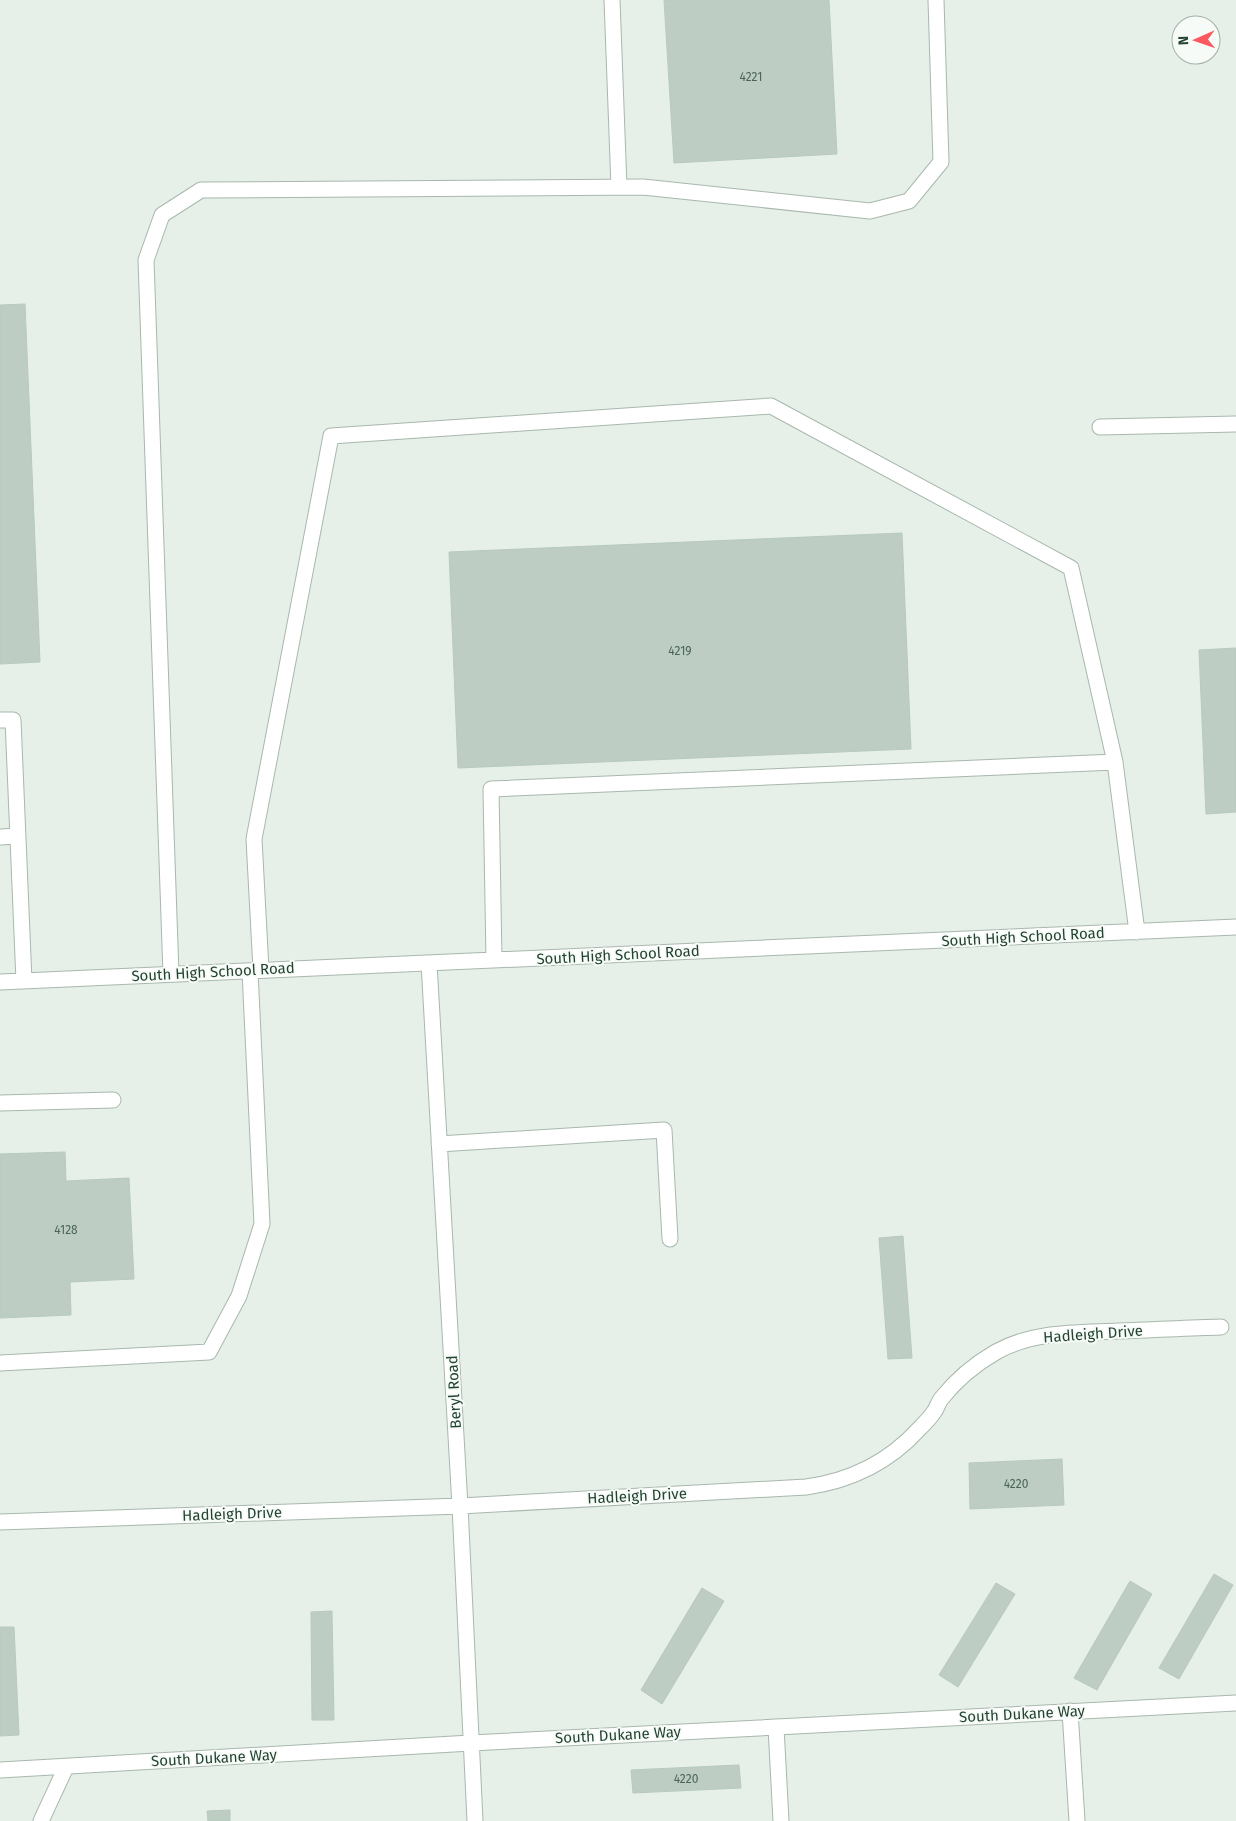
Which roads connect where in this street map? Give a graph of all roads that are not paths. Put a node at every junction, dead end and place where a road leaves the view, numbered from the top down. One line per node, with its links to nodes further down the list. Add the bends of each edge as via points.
1 (612, 0): 3 (street)
2 (936, 0): 3 (street, via 941,162 909,201 870,211)
3 (619, 187): 15 (street, via 201,190 162,215 146,260)
4 (1236, 424): 5 (street)
5 (1100, 427)
6 (0, 720): 8 (street, via 13,720)
7 (1115, 762): 11 (street); 12 (street, via 491,789); 14 (street, via 1071,568 771,406 331,436 254,839)
8 (18, 836): 9 (street); 16 (street)
9 (0, 837)
10 (1236, 927): 11 (street, South High School Road)
11 (1137, 932): 12 (street, South High School Road)
12 (494, 960): 13 (street, South High School Road)
13 (429, 963): 14 (street, South High School Road); 20 (street, Beryl Road)
14 (255, 971): 15 (street, South High School Road); 23 (street, via 262,1224 239,1296 209,1352)
15 (171, 974): 16 (street, South High School Road)
16 (24, 981): 17 (street, South High School Road)
17 (0, 982)
18 (113, 1100): 19 (street)
19 (0, 1103)
20 (439, 1144): 21 (street, via 664,1130); 24 (street, Beryl Road)
21 (670, 1239)
22 (1221, 1327): 24 (street, Hadleigh Drive, via 1055,1334 1011,1345 972,1367 903,1446 864,1471 822,1485)
23 (0, 1363)
24 (460, 1506): 25 (street, Hadleigh Drive); 29 (street, Beryl Road)
25 (0, 1522)
26 (1236, 1703): 27 (street, South Dukane Way)
27 (1070, 1711): 28 (street, South Dukane Way); 35 (street)
28 (776, 1727): 29 (street, South Dukane Way); 34 (street)
29 (471, 1743): 30 (street, South Dukane Way); 33 (street, Beryl Road)
30 (66, 1766): 31 (street, South Dukane Way); 32 (street)
31 (0, 1770)
32 (41, 1821)
33 (475, 1821)
34 (781, 1821)
35 (1077, 1821)

